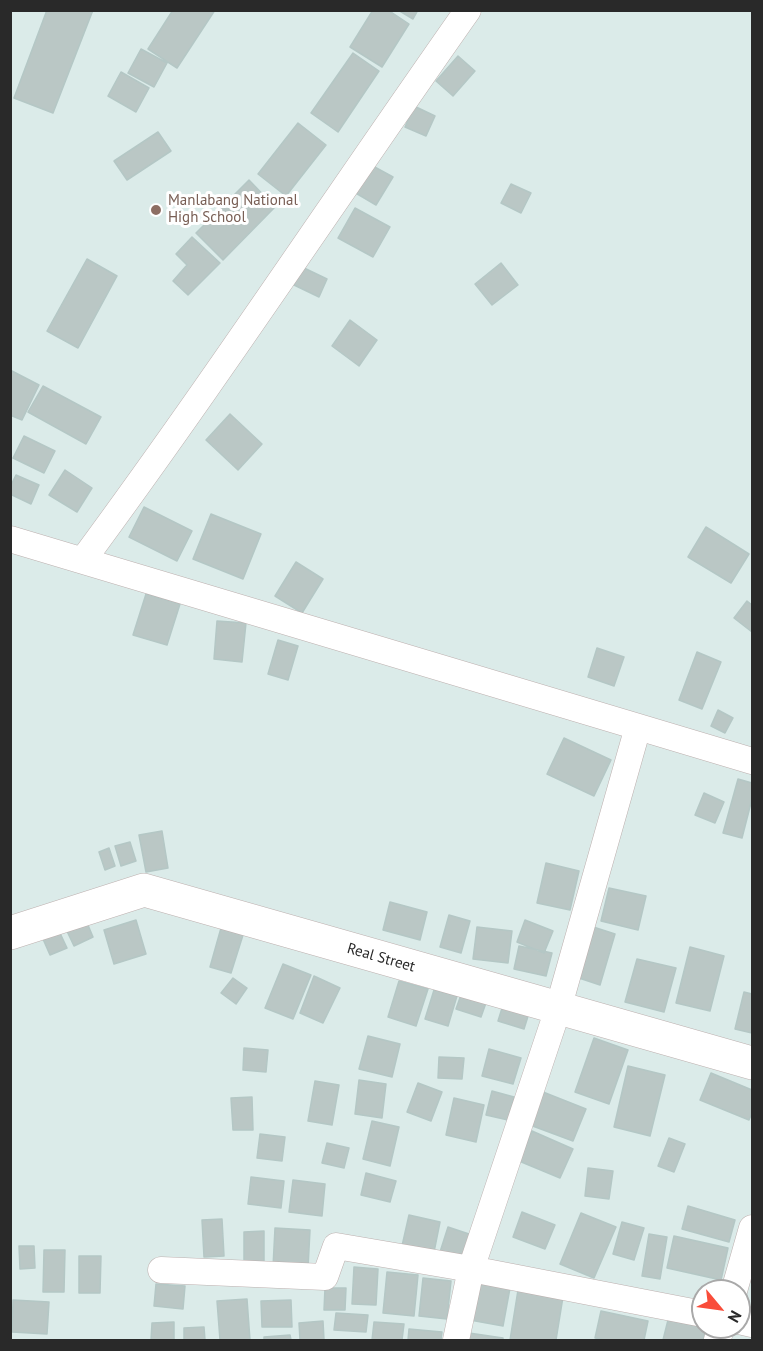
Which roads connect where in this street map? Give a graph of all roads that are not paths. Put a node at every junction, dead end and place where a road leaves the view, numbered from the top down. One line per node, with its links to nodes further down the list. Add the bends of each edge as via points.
1 (468, 10): 3 (street)
2 (10, 539): 3 (street)
3 (83, 560): 4 (street)
4 (638, 727): 5 (street); 7 (street)
5 (753, 761)
6 (10, 933): 7 (street, Real Street, via 144,890)
7 (558, 1009): 8 (street, Real Street); 10 (street)
8 (753, 1063)
9 (753, 1228): 12 (street)
10 (471, 1269): 11 (street, via 336,1246 325,1277); 13 (street); 14 (street)
11 (161, 1270)
12 (738, 1279)
13 (691, 1312)
14 (456, 1341)

